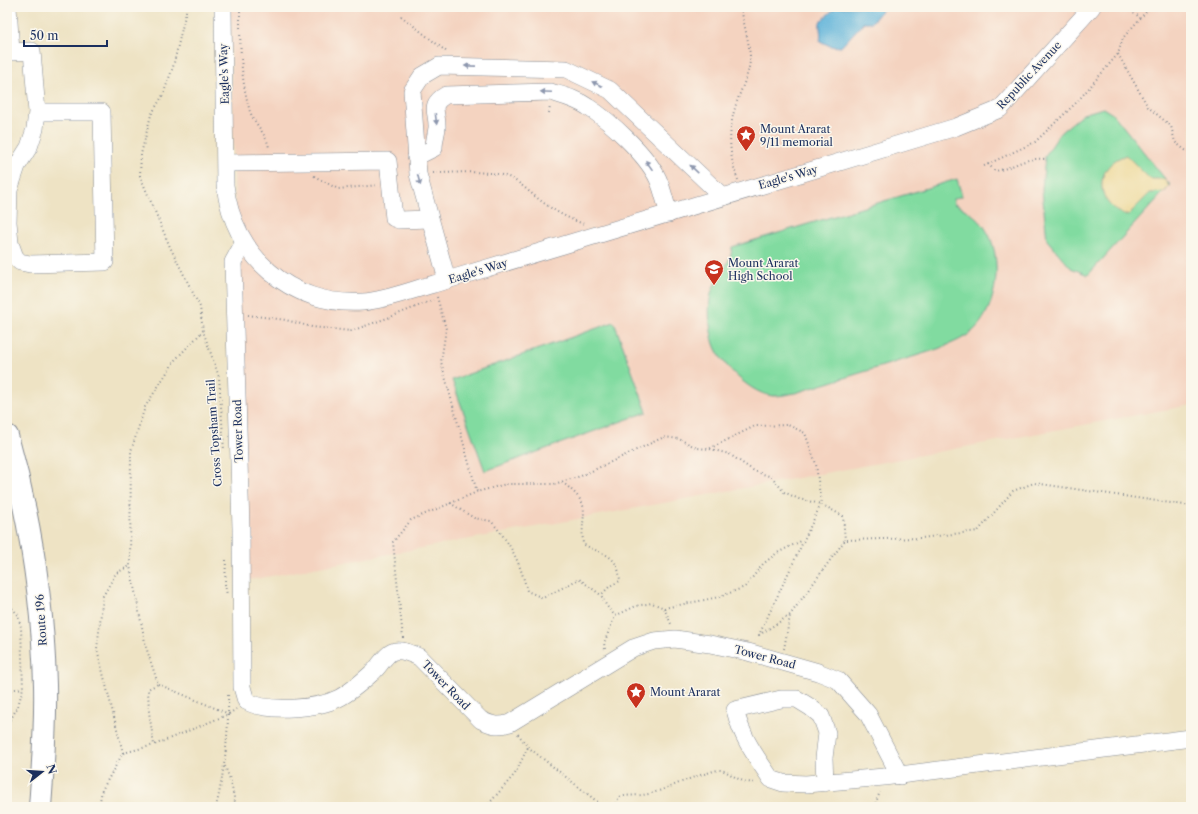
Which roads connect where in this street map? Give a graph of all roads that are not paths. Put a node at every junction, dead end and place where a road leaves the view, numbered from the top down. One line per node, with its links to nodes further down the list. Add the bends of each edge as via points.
1 (8, 7): 4 (street, via 11,52 32,51)
2 (223, 7): 7 (street, Eagle's Way)
3 (1092, 7): 5 (street, Republic Avenue, via 1000,109)
4 (37, 112): 4 (street, via 35,129 17,166 9,190 10,243 14,257 20,262 30,264 105,262 102,112)
5 (956, 127): 8 (street, Eagle's Way)
6 (416, 157): 8 (street, one-way to 6, via 610,90 566,69 439,66 422,76 412,91); 9 (street, one-way to 6, via 658,178 622,134 588,107 568,96 551,92 446,95 438,99 434,107 437,128 434,148); 10 (street, one-way to 10)
7 (226, 163): 10 (street, via 388,161 394,218); 11 (street, Eagle's Way, via 227,202 232,219)
8 (722, 196): 9 (street, Eagle's Way)
9 (669, 214): 12 (street, Eagle's Way)
10 (430, 219): 12 (street)
11 (244, 242): 12 (street, Eagle's Way, via 255,258 275,276 293,288 328,300 363,302); 15 (street, Tower Road, via 233,262 241,528 242,687 246,702 270,708 296,708 314,706 339,698 374,671 392,652 398,651 419,657 481,720 493,726 502,726 638,645 675,639 748,652 838,680 868,714)
12 (440, 287)
13 (7, 436): 17 (highway, Route 196, via 26,513 40,601 45,686)
14 (1191, 738): 15 (street)
15 (900, 776): 16 (street)
16 (825, 783): 16 (street, via 827,733 821,716 797,699 781,699 735,710 747,745 771,779 788,784)
17 (40, 807)

